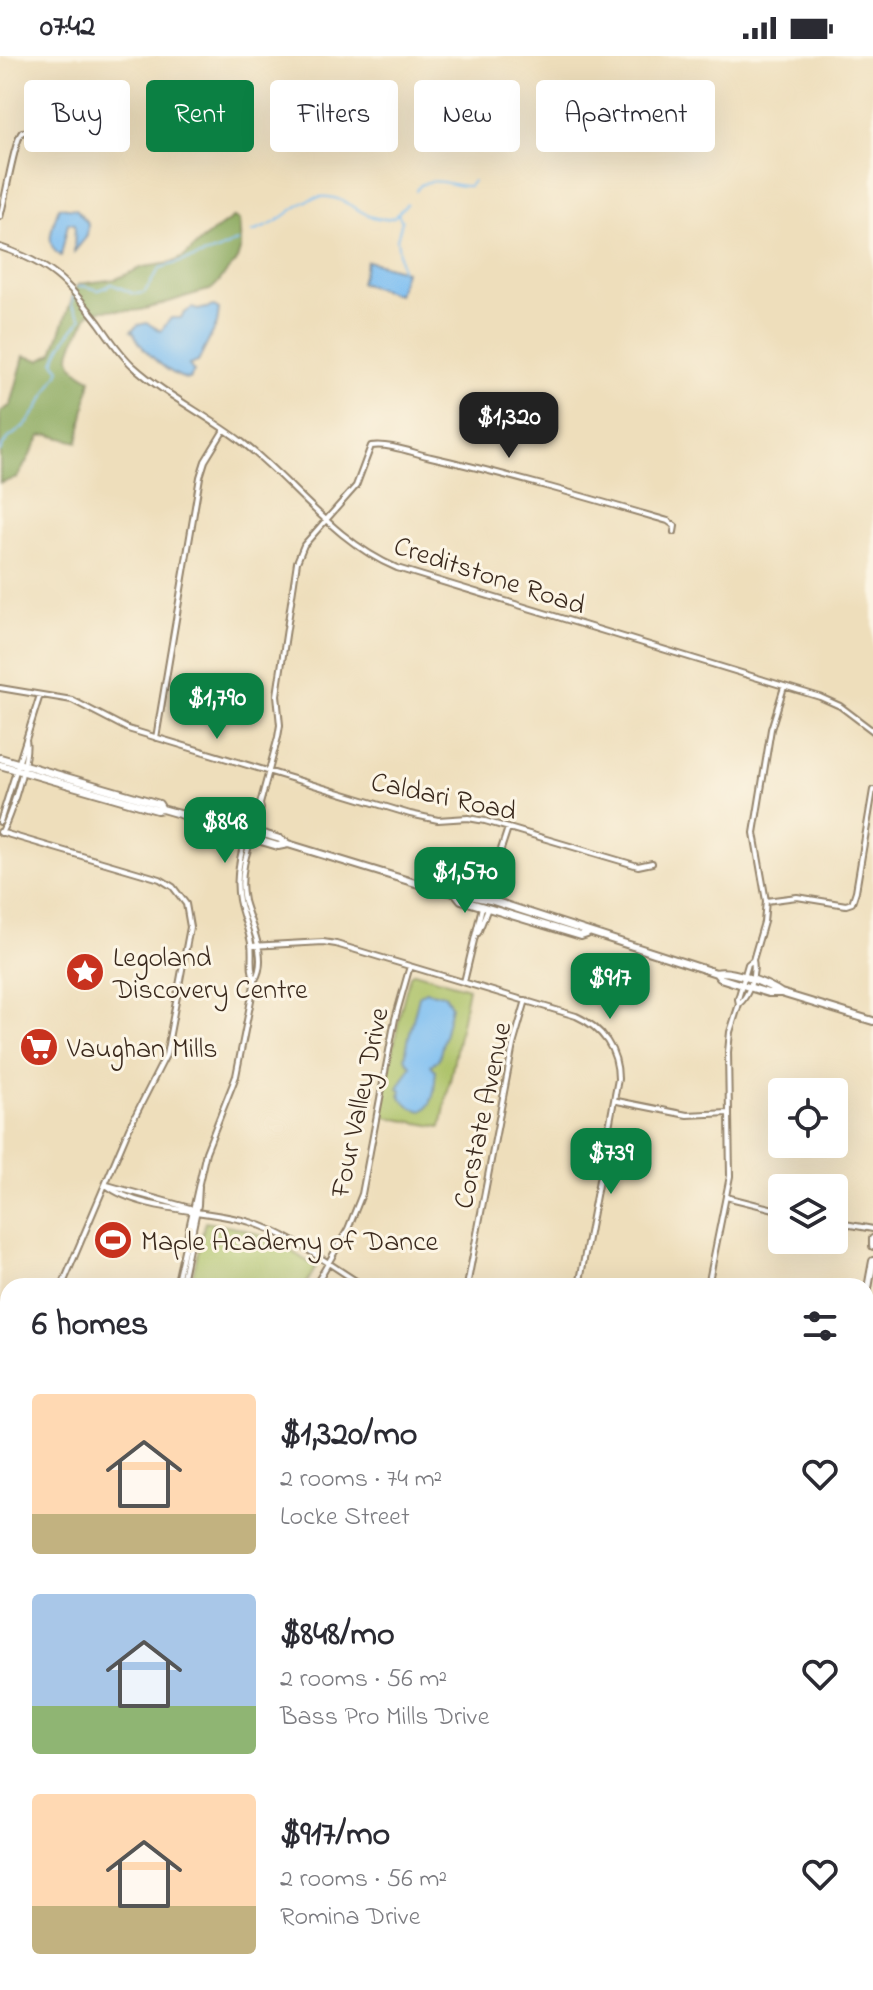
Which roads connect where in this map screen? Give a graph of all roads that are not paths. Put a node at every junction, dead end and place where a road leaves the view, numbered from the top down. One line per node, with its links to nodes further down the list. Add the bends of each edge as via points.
1 (24, 132): 2 (street, via 16,140)
2 (0, 217)
3 (0, 247): 4 (street, Creditstone Road, via 55,273 134,366)
4 (225, 429): 5 (street, Creditstone Road); 11 (street, via 200,477)
5 (326, 520): 6 (street, via 356,486 369,448 376,445 511,475 668,521); 7 (street, Creditstone Road, via 368,555 397,568); 15 (street, via 297,562 277,695 280,725)
6 (674, 532)
7 (784, 687): 10 (street, Creditstone Road, via 840,706); 21 (street, via 771,729 754,833)
8 (0, 688): 9 (street, Caldari Road)
9 (40, 695): 11 (street, Caldari Road, via 81,703); 14 (street)
10 (873, 731)
11 (156, 738): 15 (street, Caldari Road)
12 (0, 758): 14 (main road)
13 (0, 765): 14 (main road)
14 (19, 767): 18 (street); 18 (street); 19 (main road)
15 (269, 772): 17 (street, Caldari Road, via 410,814); 19 (street)
16 (873, 790): 21 (street, via 852,903 783,897)
17 (508, 828): 20 (street, Caldari Road, via 638,866); 22 (street)
18 (0, 829): 31 (street, via 160,879 186,904 190,927 166,1055)
19 (251, 834): 22 (main road, via 461,900); 23 (street, via 239,862 238,891)
20 (652, 863)
21 (766, 901): 26 (street, via 755,966)
22 (486, 903): 25 (street); 26 (main road, via 581,936 723,971)
23 (254, 946): 24 (street, via 323,942); 34 (street, via 258,975 236,1076 211,1136)
24 (410, 966): 25 (street); 39 (street, Four Valley Drive, via 362,1194)
25 (464, 982): 27 (street)
26 (747, 982): 28 (main road); 30 (street, via 728,1046)
27 (526, 1000): 29 (street, via 585,1020 608,1040 618,1070); 44 (street, Corstate Avenue)
28 (873, 1021)
29 (616, 1101): 30 (street, via 687,1115); 45 (street)
30 (729, 1113): 32 (street)
31 (106, 1185): 34 (street); 40 (street)
32 (726, 1197): 33 (street); 46 (street)
33 (768, 1208)
34 (194, 1210): 39 (street, via 265,1227); 41 (street)
35 (848, 1225): 36 (street)
36 (873, 1229)
37 (873, 1239): 38 (main road)
38 (873, 1246)
39 (328, 1264): 42 (street, Four Valley Drive); 43 (street)
40 (65, 1278)
41 (180, 1278)
42 (320, 1278)
43 (351, 1278)
44 (469, 1278)
45 (581, 1278)
46 (710, 1278)

